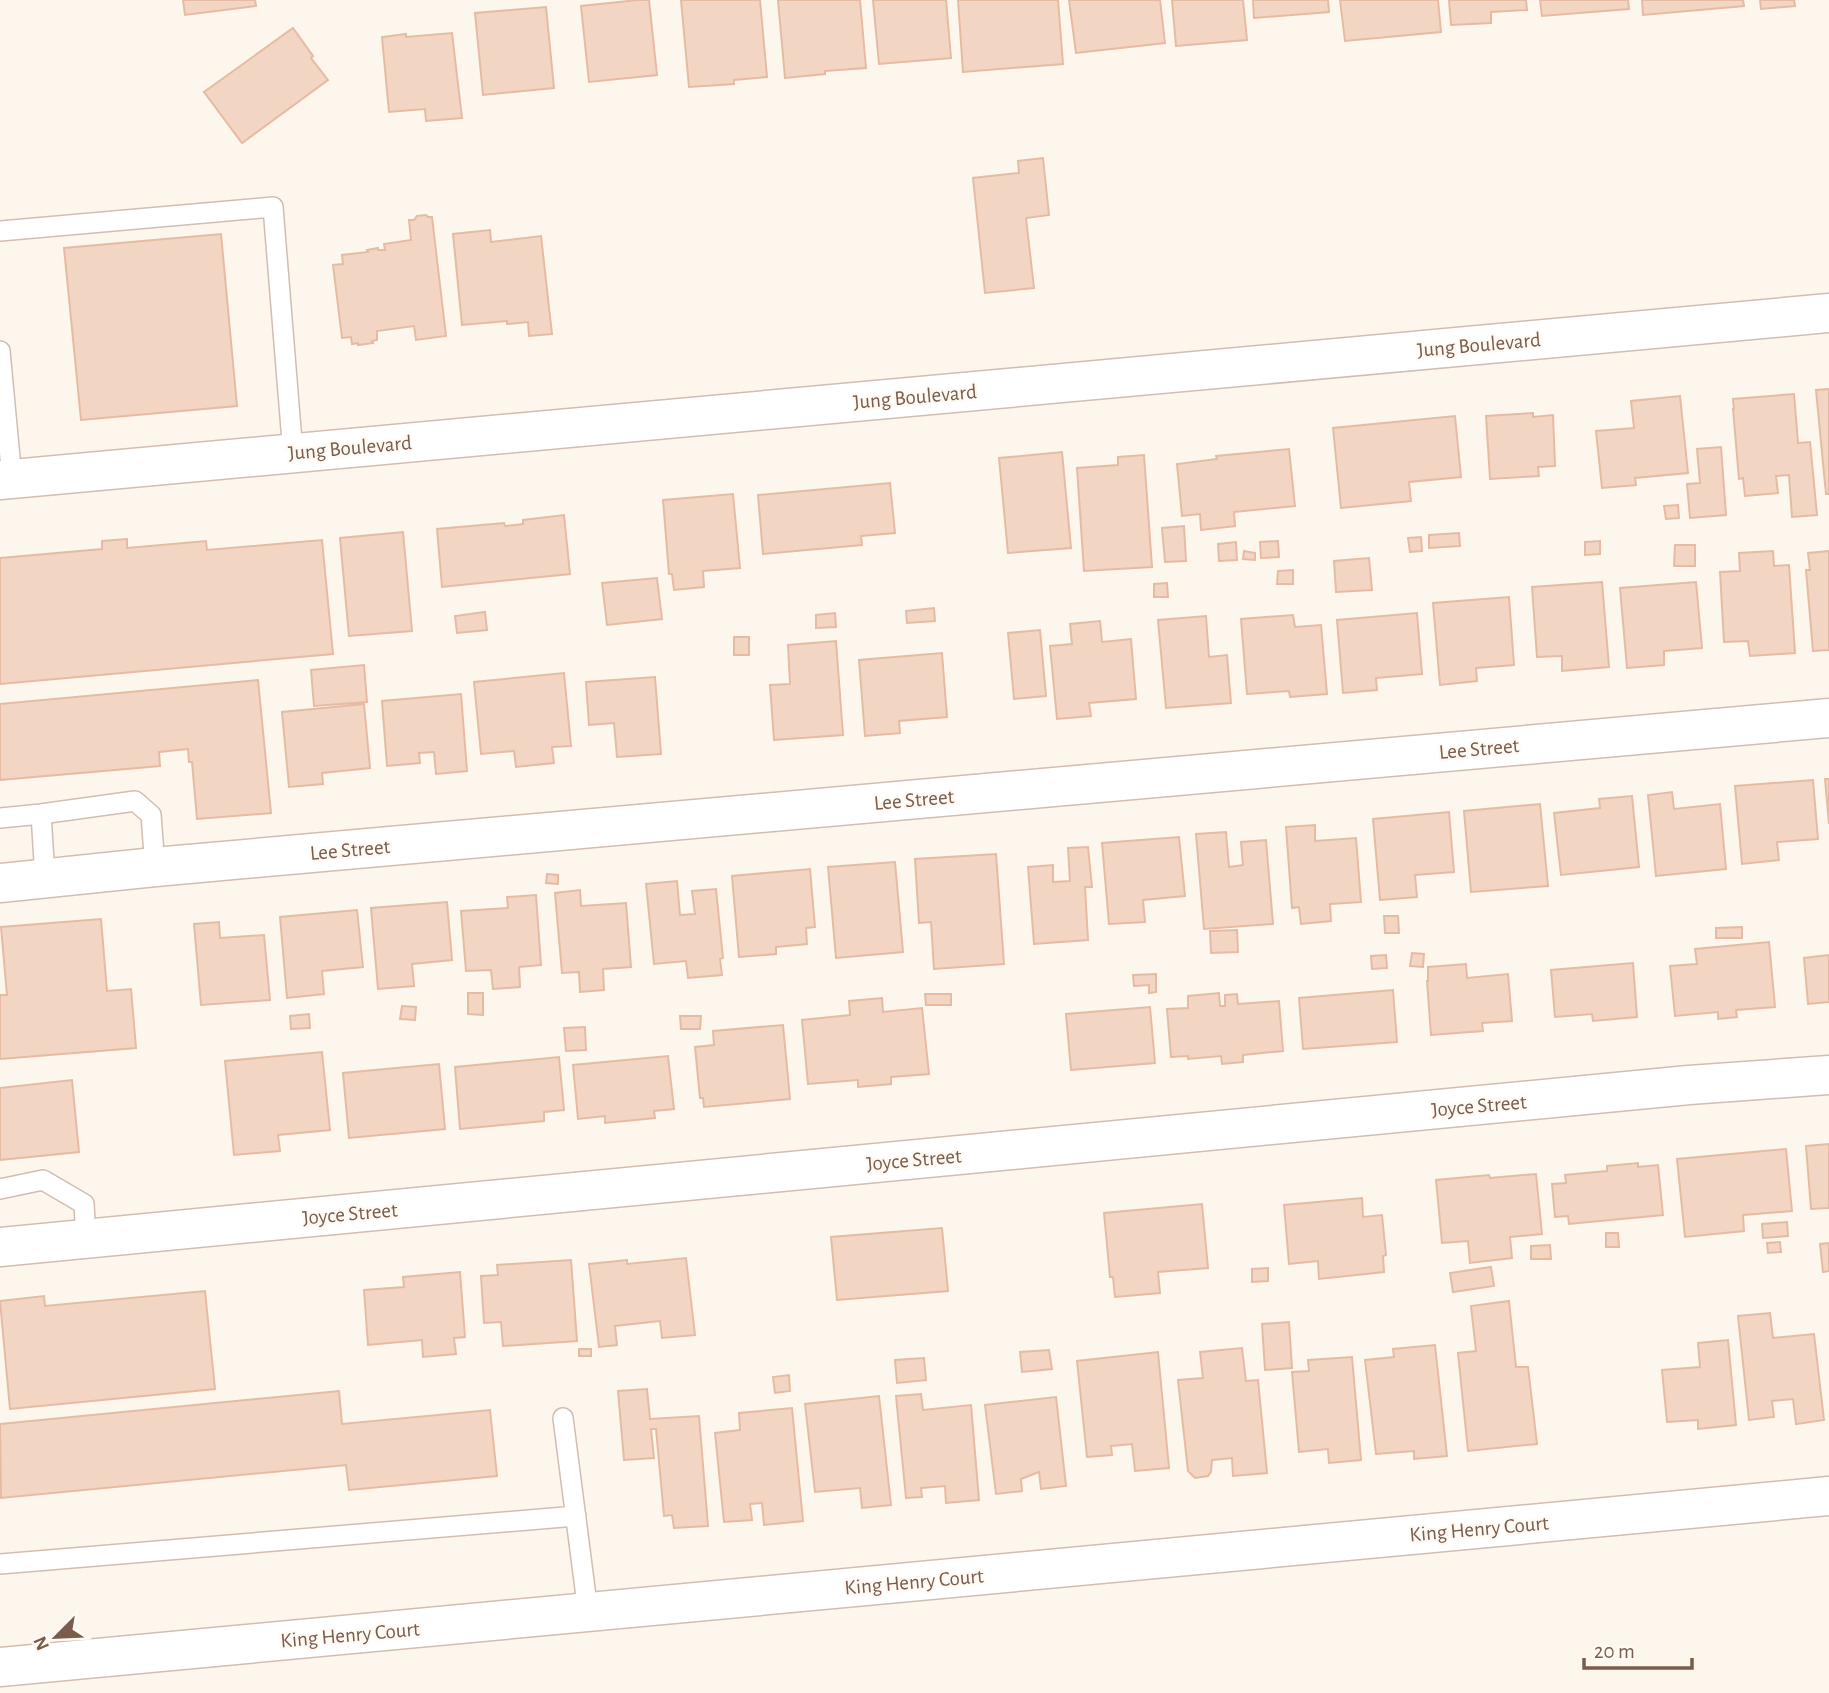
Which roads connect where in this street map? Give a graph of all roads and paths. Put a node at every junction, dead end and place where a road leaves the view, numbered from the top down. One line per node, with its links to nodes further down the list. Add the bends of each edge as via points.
1 (0, 231): 4 (lane, via 273,207)
2 (1829, 313): 4 (street, Jung Boulevard)
3 (0, 352): 5 (lane)
4 (293, 454): 5 (street, Jung Boulevard)
5 (6, 479)
6 (1829, 718): 9 (street, Lee Street)
7 (41, 814): 8 (lane); 9 (lane, via 135,802 151,815); 10 (lane)
8 (0, 818)
9 (155, 867): 10 (street, Lee Street)
10 (45, 877): 11 (street, Lee Street)
11 (0, 883)
12 (1829, 1075): 14 (street, Joyce Street)
13 (0, 1189): 14 (lane, via 43,1180 84,1204)
14 (86, 1239): 15 (street, Joyce Street)
15 (0, 1247)
16 (563, 1418): 18 (lane)
17 (1829, 1496): 20 (street, King Henry Court)
18 (576, 1516): 19 (lane); 20 (lane)
19 (0, 1564)
20 (588, 1612): 21 (street, King Henry Court)
21 (0, 1667)

